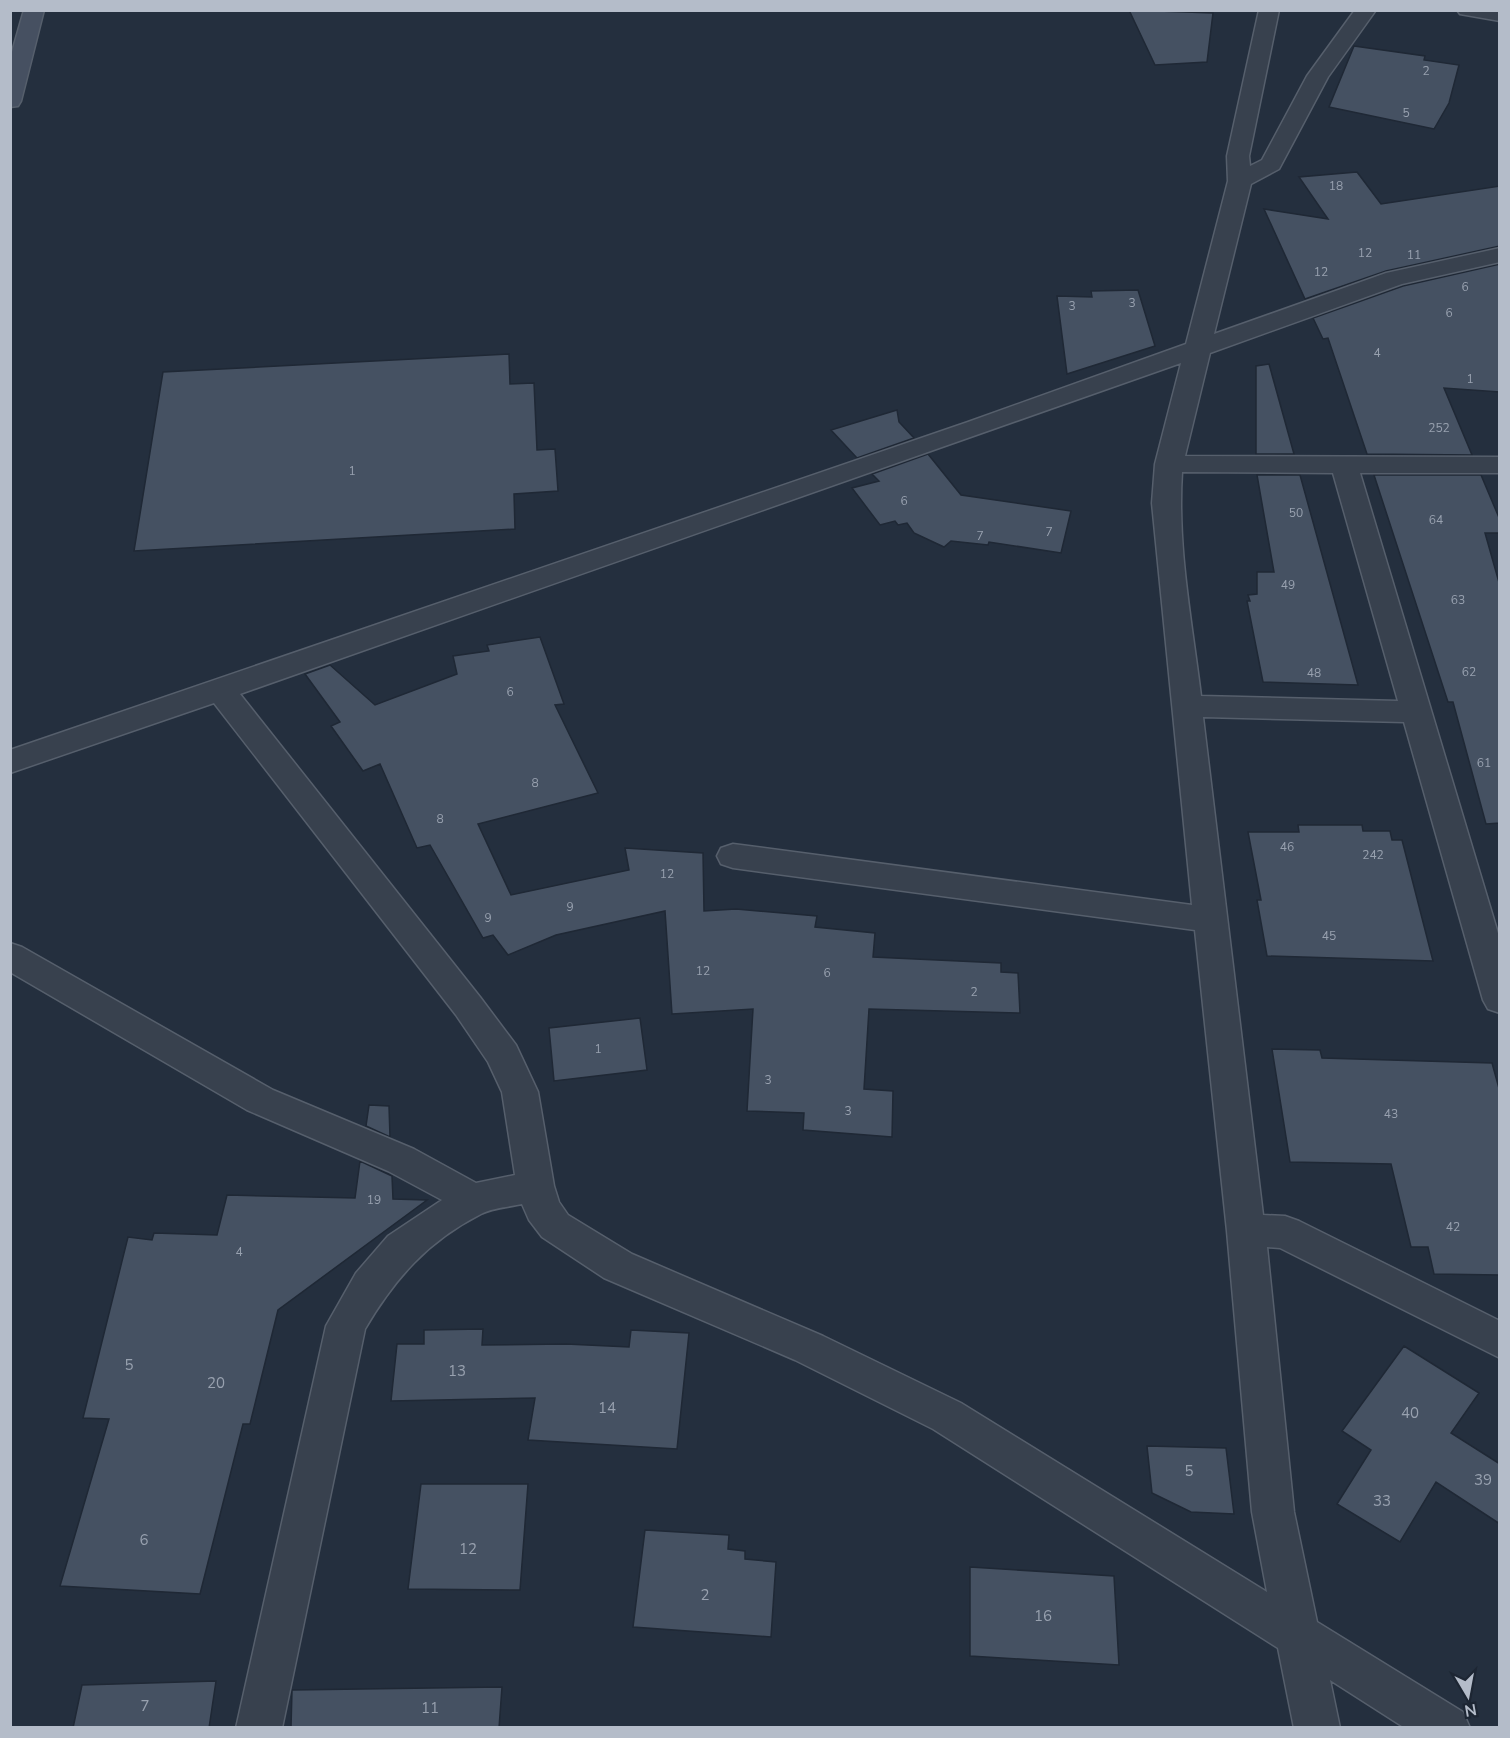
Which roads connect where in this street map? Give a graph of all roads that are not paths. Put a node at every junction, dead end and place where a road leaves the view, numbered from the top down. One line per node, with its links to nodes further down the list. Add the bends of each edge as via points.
1 (34, 10): 6 (street)
2 (1269, 10): 7 (street, via 1238,156)
3 (1366, 10): 7 (street, via 1318,76 1271,164)
4 (1467, 10): 5 (street)
5 (1500, 15)
6 (10, 101)
7 (1240, 181): 9 (street)
8 (1500, 255): 9 (street, via 1395,278)
9 (1201, 346): 10 (street); 13 (street)
10 (1169, 464): 11 (street); 14 (street, via 1168,541)
11 (1344, 465): 12 (street); 15 (street)
12 (1500, 465)
13 (221, 691): 16 (street); 22 (street, via 503,1055 520,1092)
14 (1187, 706): 15 (street); 19 (street)
15 (1415, 711): 18 (street)
16 (10, 762)
17 (734, 856): 19 (street)
18 (1487, 914): 21 (street)
19 (1211, 920): 24 (street)
20 (10, 956): 23 (street, via 260,1100 401,1160)
21 (1500, 1000)
22 (535, 1186): 23 (street); 26 (street, via 542,1209 555,1226 608,1261 809,1348 947,1416)
23 (474, 1199): 27 (street, via 402,1247 370,1284 346,1326)
24 (1246, 1231): 25 (street, via 1285,1232); 26 (street, via 1273,1512)
25 (1500, 1341)
26 (1297, 1634): 28 (street); 29 (street)
27 (259, 1728)
28 (1317, 1728)
29 (1447, 1728)

